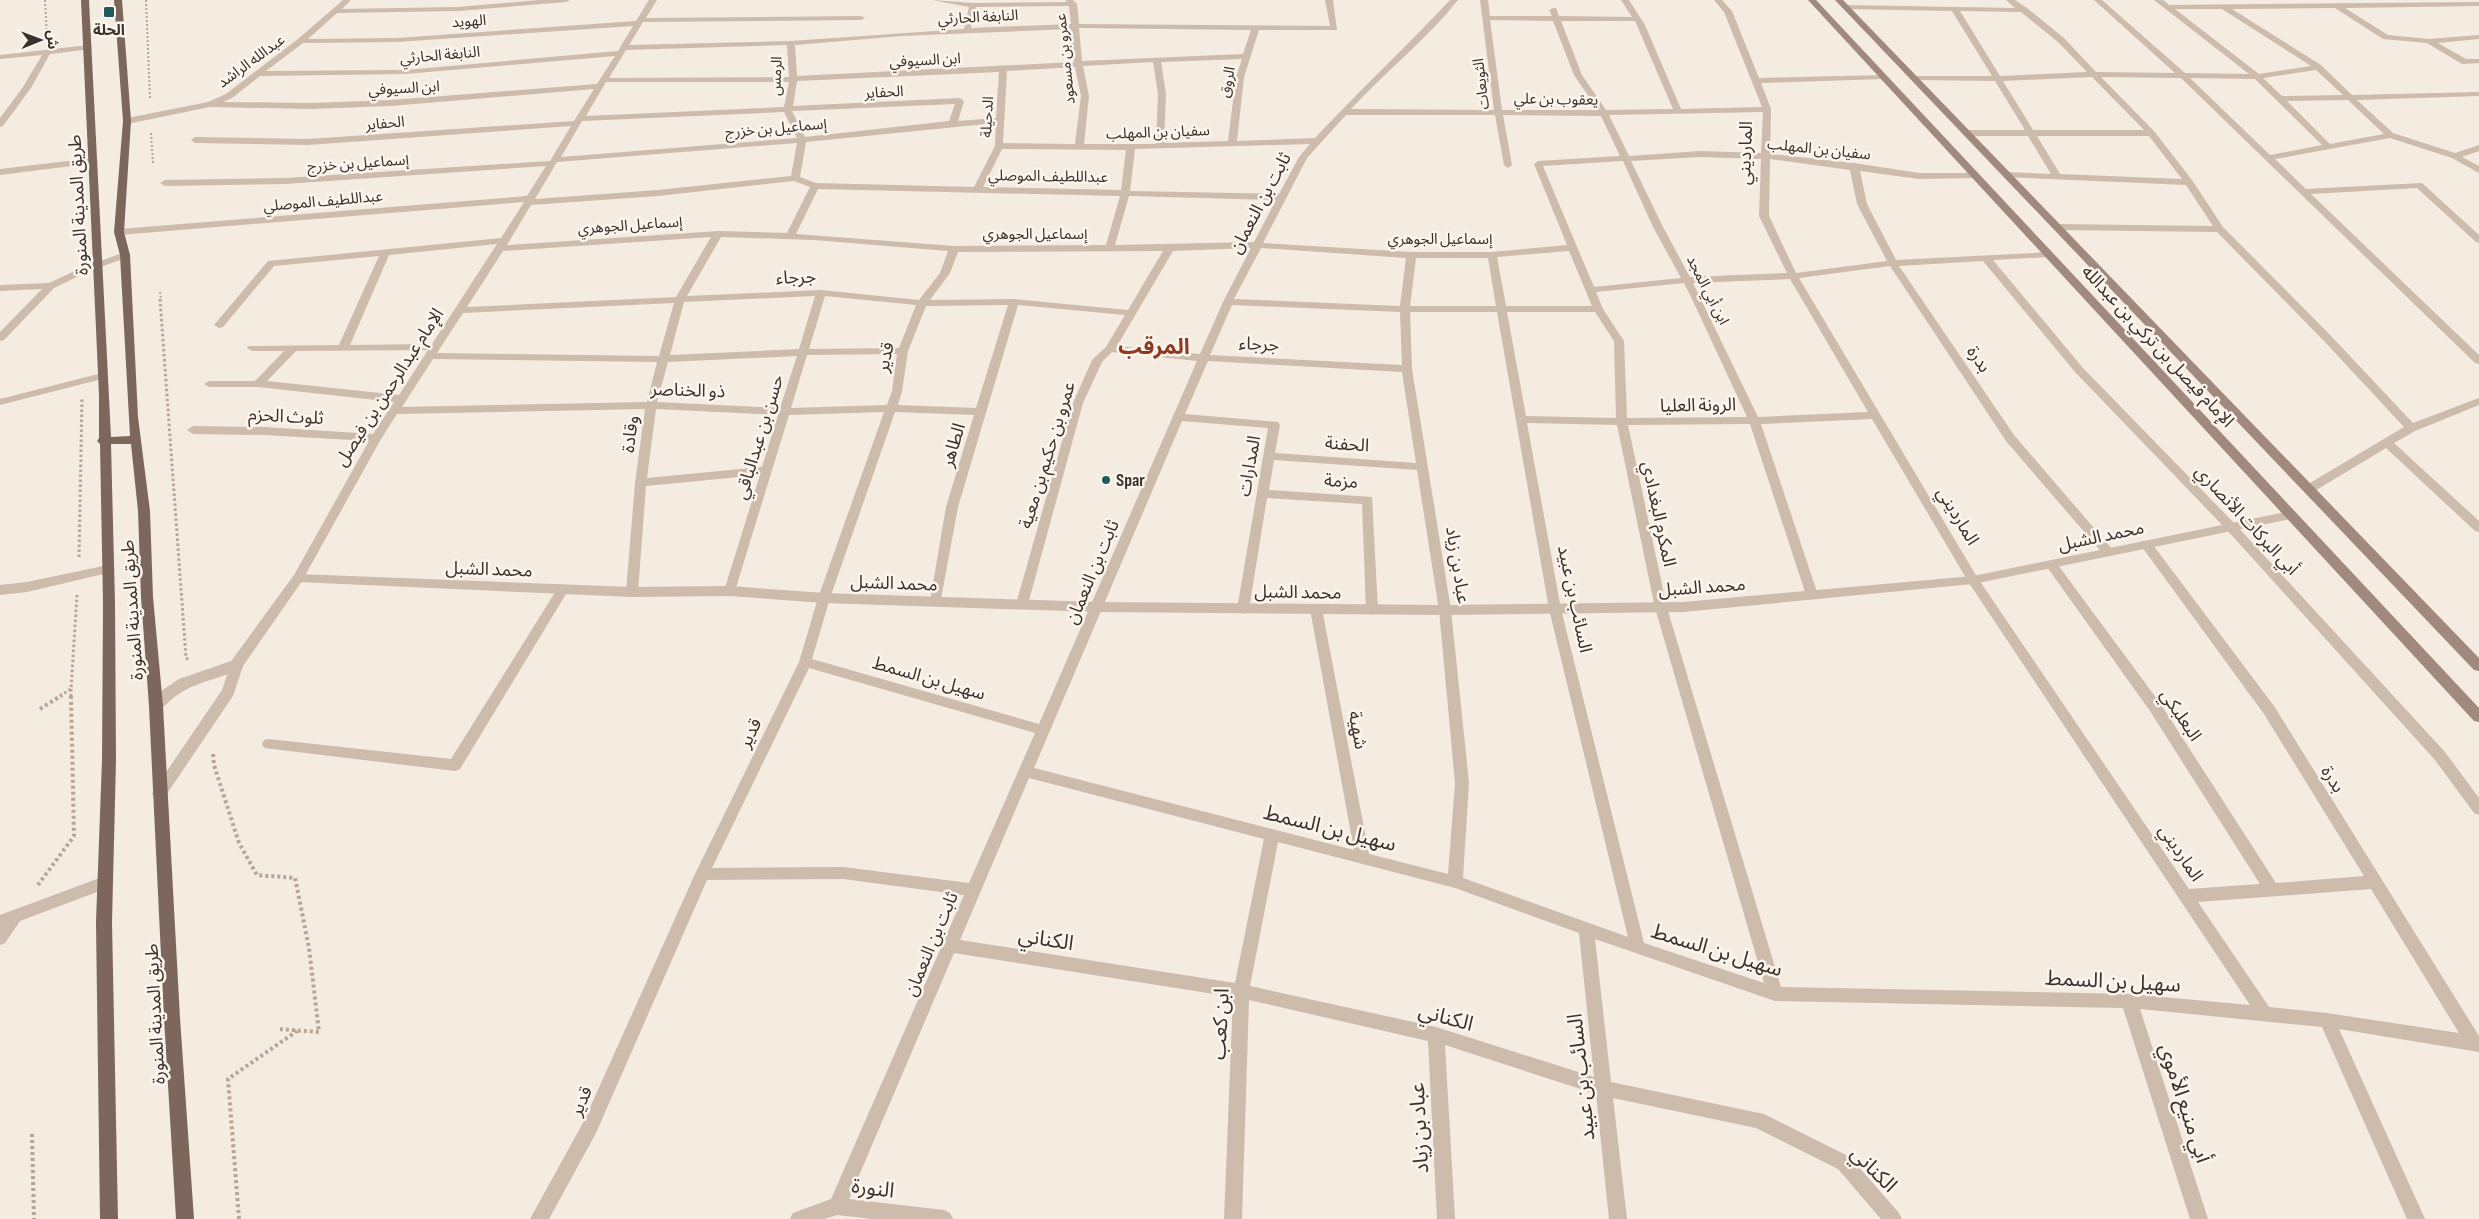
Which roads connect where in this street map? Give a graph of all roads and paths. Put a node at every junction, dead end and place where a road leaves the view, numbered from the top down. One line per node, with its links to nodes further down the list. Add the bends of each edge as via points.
1 (45, 0): 46 (path)
2 (85, 0): 44 (main road, طريق المدينة المنورة)
3 (118, 0): 76 (main road, طريق المدينة المنورة)
4 (146, 0): 74 (path)
5 (347, 0): 31 (street, عبدالله الراشد)
6 (566, 0): 31 (street, via 458,9)
7 (653, 0): 36 (street, الإمام عبدالرحمن بن فيصل)
8 (936, 0): 24 (street)
9 (1329, 0): 38 (street, النابغة الحارثي, via 1334,28)
10 (1454, 0): 71 (street, ثابت بن النعمان)
11 (1484, 0): 34 (street, الثويعات)
12 (1625, 0): 35 (street)
13 (1718, 0): 62 (street, المارديني, via 1728,11)
14 (1812, 0): 57 (main road, الإمام فيصل بن تركي بن عبدالله)
15 (1925, 0): 28 (street)
16 (2010, 0): 30 (street)
17 (2098, 0): 56 (street)
18 (2158, 0): 26 (street)
19 (2327, 0): 25 (street)
20 (998, 2): 21 (street); 24 (street)
21 (1071, 2): 37 (street, عمرو بن مسعود)
22 (1842, 4): 28 (street); 59 (main road, الإمام فيصل بن تركي بن عبدالله)
23 (2479, 4): 25 (street)
24 (973, 5): 39 (street)
25 (2336, 6): 27 (street); 42 (street, via 2386,37)
26 (2166, 7): 27 (street); 58 (street)
27 (2224, 7): 52 (street)
28 (1928, 9): 29 (street)
29 (1955, 9): 30 (street); 61 (street)
30 (2024, 10): 55 (street, via 2061,40)
31 (336, 11): 41 (street, عبدالله الراشد)
32 (1555, 14): 34 (street); 35 (street); 73 (street, ابن أبي المجد, via 1578,75)
33 (861, 18): 36 (street, الهويد)
34 (1487, 18): 72 (street, الثويعات)
35 (1637, 19): 70 (street)
36 (640, 21): 41 (street, الهويد, via 397,40); 45 (street, الإمام عبدالرحمن بن فيصل)
37 (1075, 26): 38 (street, النابغة الحارثي); 39 (street, النابغة الحارثي); 51 (street, عمرو بن مسعود)
38 (1256, 27): 47 (street, الروق)
39 (967, 31): 43 (street, النابغة الحارثي)
40 (2479, 37): 42 (street)
41 (301, 41): 54 (street, عبدالله الراشد)
42 (2429, 41): 50 (street, via 2465,62)
43 (791, 43): 45 (street, النابغة الحارثي); 60 (street, الرمس)
44 (88, 46): 46 (street); 99 (main road, طريق المدينة المنورة)
45 (622, 50): 54 (street, النابغة الحارثي, via 405,72); 63 (street, الإمام عبدالرحمن بن فيصل)
46 (47, 52): 48 (street); 79 (street, via 27,88)
47 (1246, 56): 49 (street, ابن السيوفي); 87 (street, الروق, via 1240,77)
48 (0, 57)
49 (1156, 59): 51 (street, ابن السيوفي); 89 (street, via 1162,94)
50 (2479, 61)
51 (1078, 64): 53 (street, ابن السيوفي); 90 (street, عمرو بن مسعود, via 1085,96)
52 (2318, 67): 58 (street); 65 (street)
53 (1003, 70): 60 (street, ابن السيوفي); 75 (street, الدحيلة)
54 (261, 74): 67 (street, عبدالله الراشد, via 229,96)
55 (2094, 74): 56 (street); 61 (street); 82 (street)
56 (2181, 74): 58 (street); 97 (street)
57 (1884, 76): 62 (street); 106 (main road, الإمام فيصل بن تركي بن عبدالله)
58 (2257, 77): 66 (street)
59 (1914, 78): 61 (street); 81 (main road, الإمام فيصل بن تركي بن عبدالله)
60 (793, 80): 63 (street, ابن السيوفي); 69 (street, الرمس)
61 (1998, 80): 80 (street)
62 (1755, 81): 68 (street, المارديني)
63 (601, 83): 67 (street, ابن السيوفي, via 391,103 310,106); 77 (street, الإمام عبدالرحمن بن فيصل)
64 (2479, 94): 65 (street)
65 (2353, 98): 66 (street); 83 (street)
66 (2279, 99): 92 (street)
67 (210, 104): 74 (street, عبدالله الراشد)
68 (1767, 109): 70 (street, يعقوب بن علي); 94 (street, المارديني)
69 (788, 111): 77 (street, الحفاير); 78 (street, الحفاير, via 960,101); 85 (street, الرمس)
70 (1678, 111): 73 (street, يعقوب بن علي)
71 (1344, 112): 72 (street, يعقوب بن علي); 86 (street, ثابت بن النعمان)
72 (1498, 112): 73 (street, يعقوب بن علي); 102 (street, الثويعات)
73 (1604, 113): 96 (street, ابن أبي المجد)
74 (150, 116): 76 (street, عبدالله الراشد); 100 (path)
75 (1001, 120): 78 (street, إسماعيل بن خزرج); 88 (street, الدحيلة)
76 (127, 121): 120 (main road, طريق المدينة المنورة)
77 (578, 121): 84 (street, الحفاير, via 308,142); 98 (street, الإمام عبدالرحمن بن فيصل)
78 (953, 123): 85 (street, إسماعيل بن خزرج)
79 (0, 124)
80 (2030, 132): 81 (street); 82 (street); 108 (street)
81 (1966, 133): 107 (main road, الإمام فيصل بن تركي بن عبدالله)
82 (2151, 133): 110 (street)
83 (2390, 135): 92 (street); 95 (street)
84 (195, 140)
85 (802, 140): 98 (street, إسماعيل بن خزرج); 109 (street)
86 (1318, 141): 87 (street, سفيان بن المهلب); 116 (street, ثابت بن النعمان, via 1303,157)
87 (1232, 143): 89 (street, سفيان بن المهلب)
88 (999, 146): 90 (street, سفيان بن المهلب); 113 (street, الدحيلة)
89 (1160, 146): 91 (street, سفيان بن المهلب)
90 (1080, 147): 91 (street, سفيان بن المهلب)
91 (1131, 147): 115 (street)
92 (2329, 147): 97 (street)
93 (2479, 148): 95 (street)
94 (1764, 156): 96 (street, سفيان بن المهلب, via 1700,154); 103 (street, سفيان بن المهلب); 138 (street, المارديني, via 1764,216)
95 (2455, 156): 104 (street)
96 (1625, 158): 101 (street, سفيان بن المهلب); 139 (street, ابن أبي المجد)
97 (2268, 158): 114 (street)
98 (554, 161): 111 (street, إسماعيل بن خزرج, via 285,181); 117 (street, الإمام عبدالرحمن بن فيصل)
99 (93, 162): 105 (street); 137 (main road, طريق المدينة المنورة)
100 (153, 162)
101 (1538, 164): 128 (street, المكرم البغدادي)
102 (1508, 165)
103 (1854, 166): 106 (street, سفيان بن المهلب, via 1919,176); 136 (street, بدرة, via 1862,204)
104 (2479, 170)
105 (0, 172)
106 (1975, 175): 133 (main road, الإمام فيصل بن تركي بن عبدالله)
107 (2007, 175): 108 (street); 118 (main road, الإمام فيصل بن تركي بن عبدالله)
108 (2057, 176): 110 (street)
109 (795, 178): 112 (street); 117 (street, عبداللطيف الموصلي, via 658,193)
110 (2189, 182): 119 (street)
111 (166, 183)
112 (815, 186): 113 (street, عبداللطيف الموصلي); 122 (street)
113 (977, 190): 115 (street, عبداللطيف الموصلي)
114 (2303, 192): 123 (street, via 2419,185); 165 (street)
115 (1124, 193): 116 (street, عبداللطيف الموصلي); 126 (street)
116 (1282, 197): 125 (street, ثابت بن النعمان)
117 (529, 200): 120 (street, عبداللطيف الموصلي); 124 (street, الإمام عبدالرحمن بن فيصل)
118 (2057, 227): 119 (street); 194 (main road, الإمام فيصل بن تركي بن عبدالله)
119 (2220, 229): 184 (street)
120 (119, 232): 131 (main road, طريق المدينة المنورة)
121 (718, 234): 122 (street, إسماعيل الجوهري); 124 (street, إسماعيل الجوهري); 145 (street, وقادة)
122 (790, 236): 129 (street, إسماعيل الجوهري)
123 (2479, 240)
124 (502, 245): 130 (street, إسماعيل الجوهري); 152 (street, الإمام عبدالرحمن بن فيصل)
125 (1256, 245): 127 (street, إسماعيل الجوهري); 134 (street, إسماعيل الجوهري); 147 (street, ثابت بن النعمان)
126 (1110, 248): 127 (street, إسماعيل الجوهري); 129 (street, إسماعيل الجوهري)
127 (1170, 248): 153 (street, عمرو بن حكيم بن معية)
128 (1571, 248): 132 (street, إسماعيل الجوهري); 142 (street, المكرم البغدادي)
129 (954, 249): 148 (street, قدير, via 945,273)
130 (385, 252): 154 (street, إسماعيل الجوهري, via 271,263); 158 (street)
131 (125, 254): 137 (street); 187 (main road, طريق المدينة المنورة)
132 (1492, 254): 134 (street, إسماعيل الجوهري); 150 (street, السائب بن عبيد)
133 (2049, 254): 135 (street); 196 (main road, الإمام فيصل بن تركي بن عبدالله)
134 (1411, 255): 149 (street, عباد بن زياد)
135 (1986, 258): 136 (street); 197 (street, أبي البركات الأنصاري, via 2079,370)
136 (1893, 263): 138 (street); 200 (street, بدرة, via 2010,438)
137 (98, 265): 140 (street); 167 (main road, طريق المدينة المنورة)
138 (1793, 276): 139 (street); 179 (street, المارديني)
139 (1687, 280): 142 (street); 182 (street, ابن أبي المجد)
140 (51, 286): 141 (street); 155 (street)
141 (0, 288)
142 (1589, 290): 151 (street, المكرم البغدادي)
143 (160, 292): 222 (path, via 186,658)
144 (822, 293): 145 (street, جرجاء); 148 (street, جرجاء); 162 (street, حسن بن عبدالباقي)
145 (680, 299): 152 (street, جرجاء); 164 (street, وقادة)
146 (1014, 302): 148 (street, جرجاء); 153 (street, جرجاء); 178 (street, الطاهر)
147 (1228, 302): 149 (street); 163 (street, ثابت بن النعمان)
148 (922, 303): 160 (street, قدير)
149 (1405, 309): 150 (street); 166 (street, عباد بن زياد)
150 (1502, 309): 151 (street); 181 (street, السائب بن عبيد)
151 (1598, 309): 183 (street, المكرم البغدادي, via 1619,341)
152 (461, 310): 161 (street, الإمام عبدالرحمن بن فيصل)
153 (1131, 313): 159 (street, عمرو بن حكيم بن معية)
154 (219, 325)
155 (0, 338)
156 (252, 348): 157 (street)
157 (294, 348): 158 (street); 170 (street)
158 (343, 348): 161 (street)
159 (1110, 349): 163 (street, جرجاء); 213 (street, عمرو بن حكيم بن معية, via 1096,360 1078,403)
160 (903, 351): 162 (street); 175 (street, قدير)
161 (433, 352): 164 (street); 171 (street, الإمام عبدالرحمن بن فيصل)
162 (804, 352): 164 (street); 177 (street, حسن بن عبدالباقي)
163 (1204, 358): 166 (street, جرجاء); 180 (street, ثابت بن النعمان)
164 (664, 359): 174 (street, وقادة)
165 (2479, 361)
166 (1407, 370): 191 (street, عباد بن زياد)
167 (102, 376): 168 (street); 188 (main road, طريق المدينة المنورة)
168 (82, 381): 173 (street); 203 (path)
169 (209, 384): 170 (street)
170 (258, 384): 171 (street)
171 (402, 399): 176 (street, الإمام عبدالرحمن بن فيصل)
172 (2479, 401): 184 (street)
173 (0, 402)
174 (651, 406): 176 (street, ذو الخناصر); 177 (street, ذو الخناصر); 193 (street, وقادة)
175 (891, 408): 177 (street, ذو الخناصر); 178 (street, ذو الخناصر); 211 (street, قدير)
176 (394, 411): 186 (street, الإمام عبدالرحمن بن فيصل)
177 (785, 412): 192 (street, حسن بن عبدالباقي)
178 (981, 412): 212 (street, الطاهر, via 952,508)
179 (1875, 415): 182 (street, الرونة العليا); 205 (street, المارديني)
180 (1178, 417): 190 (street, المدارات, via 1274,425); 214 (street, ثابت بن النعمان)
181 (1521, 420): 183 (street, الرونة العليا); 218 (street, السائب بن عبيد)
182 (1755, 422): 183 (street, الرونة العليا); 210 (street, ابن أبي المجد)
183 (1622, 424): 215 (street, المكرم البغدادي)
184 (2411, 428): 189 (street)
185 (193, 430): 186 (street, ثلوث الحزم)
186 (376, 438): 204 (street, الإمام عبدالرحمن بن فيصل)
187 (136, 440): 188 (main road); 226 (main road, طريق المدينة المنورة, via 144,511)
188 (103, 441): 202 (main road, طريق المدينة المنورة)
189 (2387, 443): 194 (street); 198 (street)
190 (1269, 456): 191 (street, الحفنة); 195 (street, المدارات)
191 (1422, 467): 220 (street, عباد بن زياد)
192 (767, 470): 193 (street); 208 (street, حسن بن عبدالباقي)
193 (641, 483): 209 (street, وقادة)
194 (2309, 489): 224 (main road, الإمام فيصل بن تركي بن عبدالله)
195 (1262, 494): 216 (street, المدارات); 219 (street, مزمة, via 1368,500)
196 (2291, 515): 197 (street, محمد الشبل); 228 (main road, الإمام فيصل بن تركي بن عبدالله)
197 (2230, 527): 199 (street, محمد الشبل); 234 (street, أبي البركات الأنصاري, via 2440,756)
198 (2479, 528)
199 (2146, 544): 200 (street, محمد الشبل); 240 (street, بدرة, via 2269,710)
200 (2108, 552): 201 (street, محمد الشبل)
201 (2051, 564): 205 (street, محمد الشبل); 243 (street, البعلبكي, via 2155,708)
202 (108, 569): 203 (street); 238 (main road, طريق المدينة المنورة, via 109,760)
203 (78, 576): 207 (street, via 27,588); 225 (path)
204 (298, 578): 206 (street, محمد الشبل); 223 (street, الإمام عبدالرحمن بن فيصل)
205 (1972, 580): 210 (street, محمد الشبل); 244 (street, المارديني)
206 (563, 589): 209 (street, محمد الشبل); 230 (street, via 454,765)
207 (0, 590)
208 (730, 591): 209 (street, محمد الشبل); 211 (street, محمد الشبل)
209 (632, 592)
210 (1812, 595): 215 (street, محمد الشبل)
211 (824, 598): 212 (street, محمد الشبل); 221 (street, قدير)
212 (936, 602): 213 (street, محمد الشبل)
213 (1022, 604): 214 (street, محمد الشبل)
214 (1096, 607): 216 (street, محمد الشبل); 229 (street, ثابت بن النعمان)
215 (1661, 608): 218 (street, محمد الشبل); 251 (street, المكرم البغدادي)
216 (1243, 609): 217 (street, محمد الشبل)
217 (1316, 609): 219 (street, محمد الشبل); 236 (street, شهية)
218 (1555, 609): 220 (street, محمد الشبل); 249 (street, السائب بن عبيد)
219 (1372, 610): 220 (street, محمد الشبل)
220 (1445, 610): 239 (street, عباد بن زياد, via 1462,783)
221 (805, 662): 229 (street, سهيل بن السمط); 237 (street, قدير)
222 (193, 663)
223 (237, 664): 226 (street, via 221,673 185,683 169,692); 233 (street, الإمام عبدالرحمن بن فيصل, via 228,692)
224 (2479, 666)
225 (71, 689): 227 (path); 241 (path, via 74,836)
226 (156, 706): 233 (main road, طريق المدينة المنورة)
227 (40, 709)
228 (2479, 717)
229 (1042, 730): 232 (street, ثابت بن النعمان)
230 (269, 744)
231 (214, 765): 256 (path, via 239,843 258,875 295,878 309,948 319,1032)
232 (1025, 771): 235 (street, سهيل بن السمط); 242 (street, ثابت بن النعمان)
233 (159, 794): 264 (main road, طريق المدينة المنورة)
234 (2479, 809)
235 (1272, 835): 236 (street, سهيل بن السمط); 250 (street, ابن كعب)
236 (1363, 858): 239 (street, سهيل بن السمط)
237 (702, 874): 242 (street, via 843,873); 266 (street, قدير, via 590,1127)
238 (105, 882): 245 (street); 263 (main road, طريق المدينة المنورة)
239 (1455, 882): 246 (street, سهيل بن السمط)
240 (2376, 882): 243 (street); 258 (street, بدرة)
241 (37, 887)
242 (974, 890): 248 (street, ثابت بن النعمان)
243 (2273, 891): 244 (street)
244 (2186, 896): 253 (street, المارديني)
245 (7, 920): 247 (street)
246 (1586, 929): 249 (street, سهيل بن السمط); 259 (street, السائب بن عبيد)
247 (0, 938)
248 (949, 946): 250 (street, الكناني); 261 (street, ثابت بن النعمان)
249 (1638, 948): 251 (street, سهيل بن السمط)
250 (1241, 991): 257 (street, الكناني); 269 (street, ابن كعب)
251 (1775, 994): 252 (street, سهيل بن السمط)
252 (2129, 1001): 253 (street, سهيل بن السمط); 273 (street, أبي منيع الأموي)
253 (2265, 1014): 254 (street, سهيل بن السمط)
254 (2327, 1020): 258 (street, سهيل بن السمط); 274 (street)
255 (278, 1029): 256 (path)
256 (297, 1031): 265 (path, via 228,1079)
257 (1436, 1035): 259 (street, الكناني); 270 (street, عباد بن زياد)
258 (2476, 1044)
259 (1603, 1088): 271 (street, السائب بن عبيد); 272 (street, الكناني, via 1758,1120 1844,1162)
260 (32, 1134): 262 (path)
261 (837, 1206): 267 (street, النورة); 268 (street, النورة)
262 (34, 1219)
263 (109, 1219)
264 (185, 1219)
265 (239, 1219)
266 (540, 1219)
267 (799, 1219)
268 (944, 1219)
269 (1233, 1219)
270 (1446, 1219)
271 (1618, 1219)
272 (1893, 1219)
273 (2199, 1219)
274 (2416, 1219)

